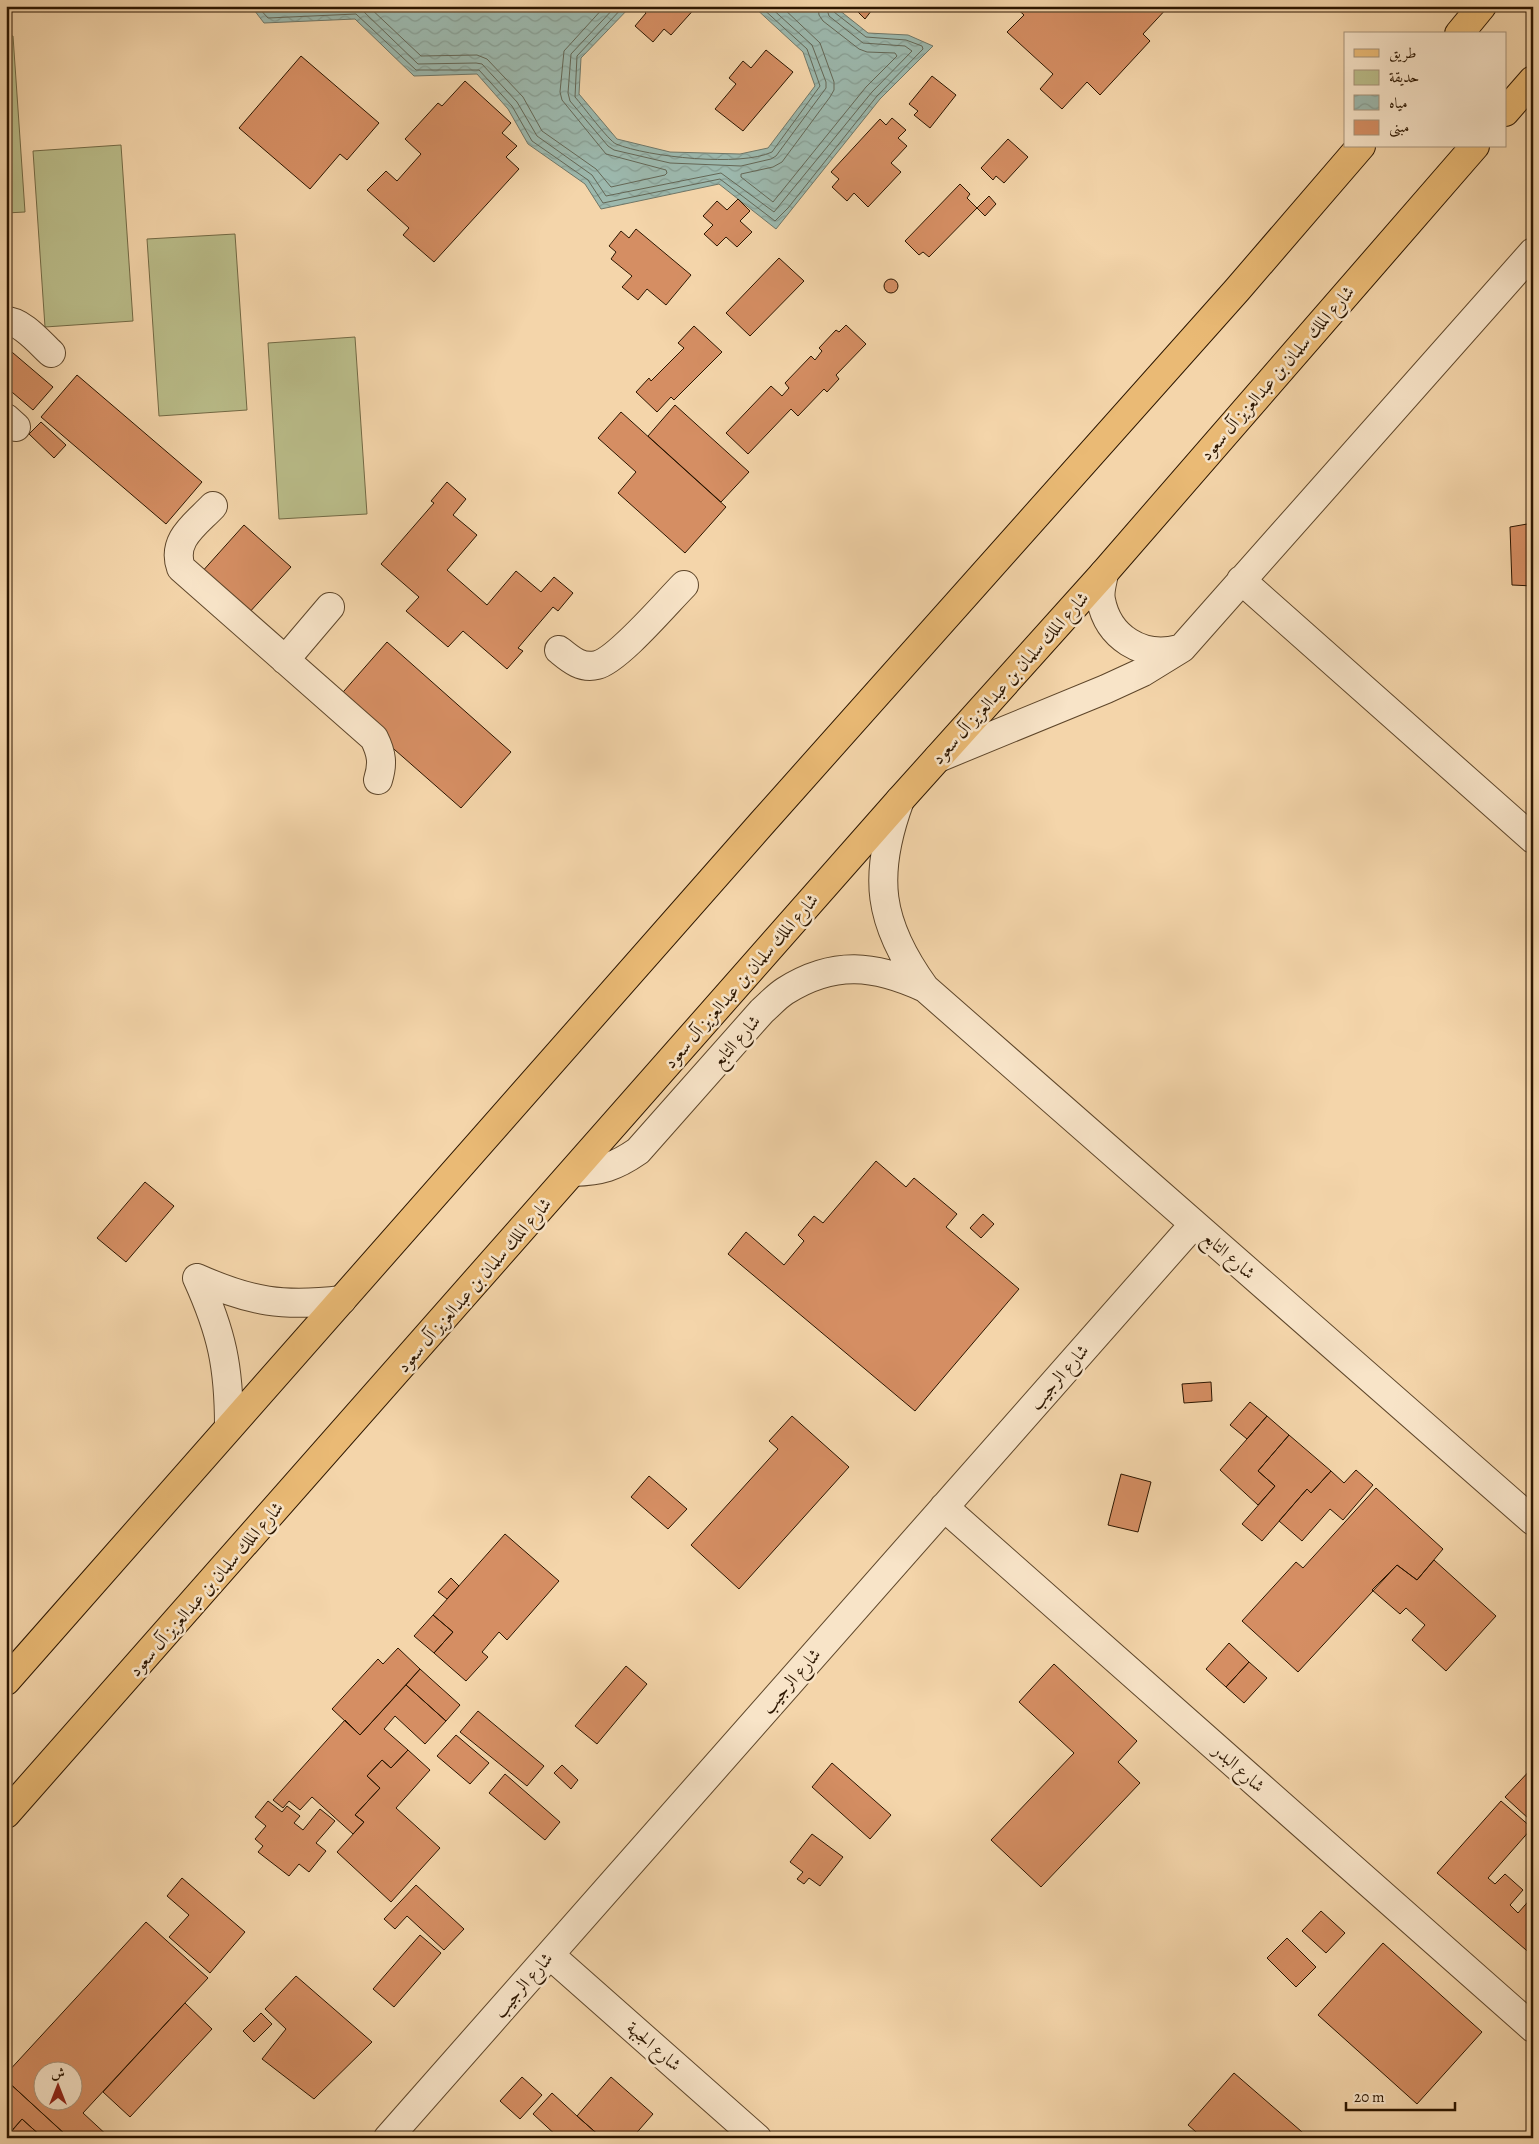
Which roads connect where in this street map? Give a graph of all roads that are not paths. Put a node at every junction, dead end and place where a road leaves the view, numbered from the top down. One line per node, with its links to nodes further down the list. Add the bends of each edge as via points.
1 (1482, 6): 2 (main road)
2 (1460, 32)
3 (1533, 80): 4 (main road)
4 (1506, 111)
5 (1359, 148): 25 (main road)
6 (1473, 148): 11 (main road, شارع الملك سلمان بن عبدالعزيز آل سعود)
7 (1533, 252): 12 (street)
8 (6, 321): 9 (street, via 20,326)
9 (51, 353)
10 (213, 506): 17 (street, via 184,536 179,547 181,568)
11 (1104, 572): 15 (street, via 1100,598 1108,622 1124,641 1153,652); 18 (main road, شارع الملك سلمان بن عبدالعزيز آل سعود)
12 (1242, 580): 15 (street); 21 (street)
13 (684, 584): 16 (street, via 615,654 596,665 576,664)
14 (330, 607): 17 (street)
15 (1182, 648): 18 (street, via 1143,672 1106,689)
16 (559, 650)
17 (285, 660): 19 (street, via 374,738 381,752)
18 (938, 758): 20 (main road, شارع الملك سلمان بن عبدالعزيز آل سعود)
19 (378, 780)
20 (900, 800): 22 (street, شارع التابع, via 889,832 883,865 884,898 902,954); 23 (main road, شارع الملك سلمان بن عبدالعزيز آل سعود)
21 (1533, 839)
22 (925, 988): 23 (street, شارع التابع, via 898,976 869,969 839,970 810,978 784,991 762,1011 638,1151 619,1164 596,1171); 24 (street, شارع التابع)
23 (573, 1172): 30 (main road, شارع الملك سلمان بن عبدالعزيز آل سعود)
24 (1194, 1224): 27 (street, شارع الرجيب); 28 (street, شارع التابع)
25 (342, 1300): 26 (main road); 26 (street, via 304,1304 267,1301 231,1293 197,1278 213,1313 224,1350 230,1388)
26 (230, 1427): 29 (main road)
27 (944, 1507): 31 (street, شارع الرجيب); 32 (street, شارع البدر)
28 (1533, 1521)
29 (6, 1681)
30 (6, 1814)
31 (550, 1955): 33 (street, شارع الرجيب); 34 (street, شارع الجبهة)
32 (1533, 2028)
33 (388, 2138)
34 (757, 2138)

